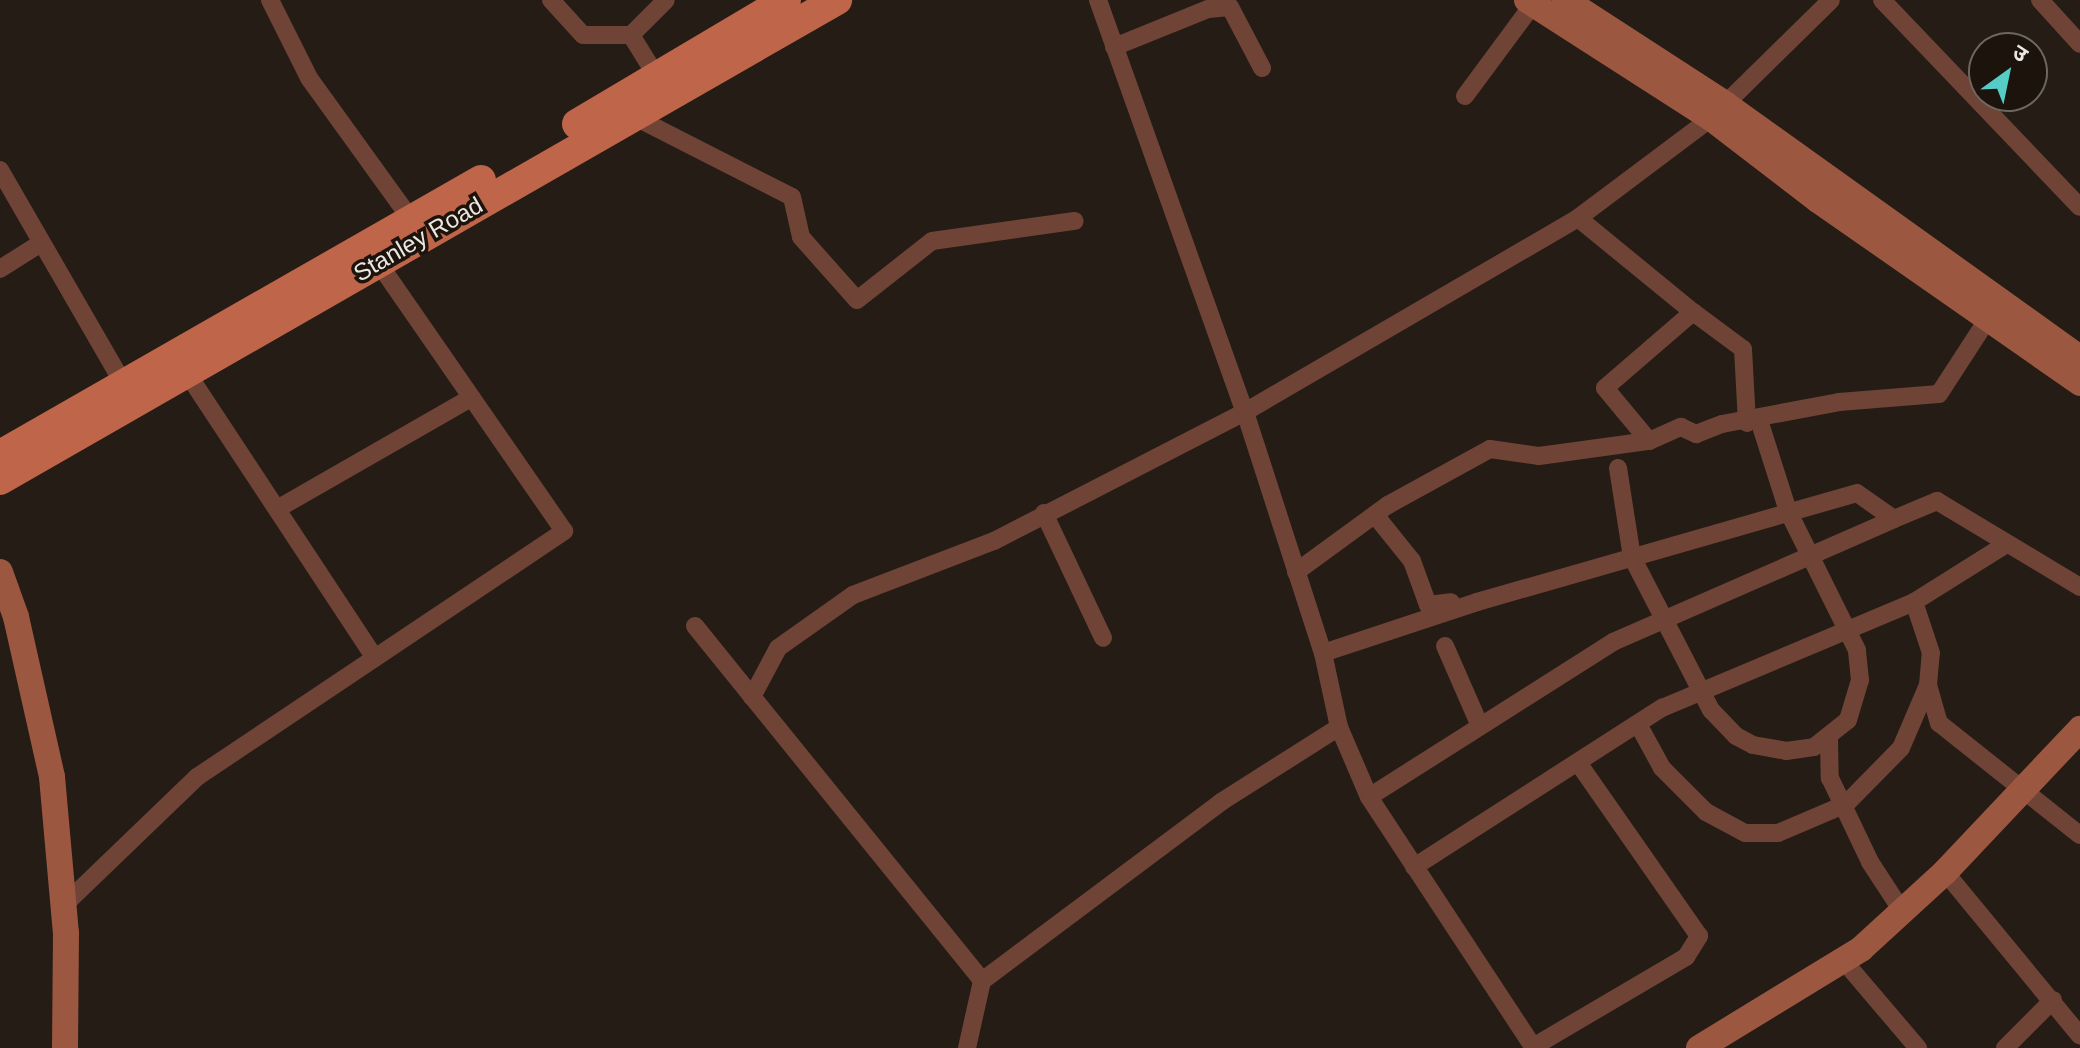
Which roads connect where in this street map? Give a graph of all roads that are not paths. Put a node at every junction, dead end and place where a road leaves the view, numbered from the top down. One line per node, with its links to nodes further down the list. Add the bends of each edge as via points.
1 (270, 0): 22 (street, via 309,78)
2 (551, 0): 12 (street, via 583,35)
3 (666, 0): 12 (street)
4 (786, 0): 16 (main road, Stanley Road)
5 (837, 0): 19 (main road, Stanley Road)
6 (1098, 0): 14 (street)
7 (1565, 0): 18 (main road)
8 (1831, 0): 18 (street)
9 (1882, 0): 21 (street)
10 (2040, 0): 13 (street)
11 (1530, 2): 17 (street); 18 (main road)
12 (631, 35): 16 (street)
13 (2080, 44)
14 (1114, 47): 15 (street, via 1208,9 1230,7); 35 (street)
15 (1262, 68)
16 (657, 77): 22 (main road, Stanley Road)
17 (1465, 96)
18 (1718, 111): 23 (street); 29 (main road); 30 (main road)
19 (633, 116): 24 (street, via 792,197 801,237 857,300 932,241); 26 (main road, Stanley Road)
20 (0, 170): 25 (street)
21 (2080, 207)
22 (410, 218): 26 (main road, Stanley Road)
23 (1578, 218): 28 (street); 35 (street)
24 (1075, 221)
25 (41, 243): 27 (street); 33 (street)
26 (372, 253): 31 (main road, Stanley Road); 33 (main road, Stanley Road); 34 (street)
27 (0, 269)
28 (1693, 312): 36 (street, via 1743,349); 37 (street, via 1605,388)
29 (1987, 320): 32 (main road); 36 (street, via 1939,394 1839,402)
30 (2080, 358)
31 (187, 373): 40 (main road, Stanley Road); 41 (street)
32 (2080, 383)
33 (124, 385): 38 (main road, Stanley Road)
34 (471, 398): 41 (street); 61 (street, via 564,531)
35 (1245, 412): 43 (street); 51 (street)
36 (1753, 421): 37 (street, via 1696,434 1681,427); 42 (street)
37 (1649, 441): 44 (street, via 1539,456 1490,449)
38 (0, 455)
39 (1618, 468): 48 (street)
40 (0, 480)
41 (277, 509): 61 (street)
42 (1788, 511): 45 (street, via 1857,493); 47 (street); 48 (street)
43 (1044, 513): 58 (street); 64 (street, via 994,541 853,595 778,648)
44 (1375, 515): 49 (street, via 1412,561 1428,605); 51 (street)
45 (1894, 519): 46 (street, via 1937,501); 47 (street)
46 (2005, 545): 52 (street); 53 (street)
47 (1811, 556): 55 (street); 57 (street)
48 (1632, 557): 55 (street); 60 (street)
49 (1573, 567)
50 (0, 572): 54 (main road)
51 (1296, 572): 60 (street)
52 (2080, 587)
53 (1914, 602): 57 (street); 62 (street, via 1931,653)
54 (8, 620): 77 (main road, via 52,777)
55 (1664, 620): 63 (street); 66 (street, via 1613,642)
56 (695, 626): 64 (street)
57 (1850, 629): 63 (street); 69 (street, via 1860,680 1848,720)
58 (1103, 638)
59 (1445, 646): 66 (street)
60 (1323, 653): 67 (street)
61 (375, 658): 77 (street, via 197,777)
62 (1928, 685): 71 (street, via 1939,723); 73 (street, via 1901,748)
63 (1699, 692): 65 (street); 69 (street, via 1725,726 1753,745 1802,751)
64 (752, 697): 80 (street)
65 (1638, 724): 70 (street); 73 (street, via 1673,779 1706,812 1745,833 1778,833)
66 (1480, 726): 72 (street)
67 (1339, 727): 72 (street); 80 (street, via 1221,802)
68 (2080, 729): 71 (main road)
69 (1829, 739): 73 (street, via 1830,778)
70 (1579, 764): 75 (street); 85 (street, via 1699,936 1686,957)
71 (2025, 788): 74 (street); 76 (main road)
72 (1369, 797): 75 (street)
73 (1846, 804): 78 (street, via 1870,862)
74 (2080, 835)
75 (1414, 867): 85 (street)
76 (1945, 872): 78 (main road); 81 (street)
77 (63, 906): 83 (main road)
78 (1902, 911): 79 (main road)
79 (1843, 960): 86 (main road); 87 (street)
80 (982, 981): 84 (street)
81 (2053, 1000): 82 (street); 88 (street)
82 (2080, 1036)
83 (65, 1048)
84 (967, 1048)
85 (1534, 1048)
86 (1699, 1048)
87 (1918, 1048)
88 (2005, 1048)

